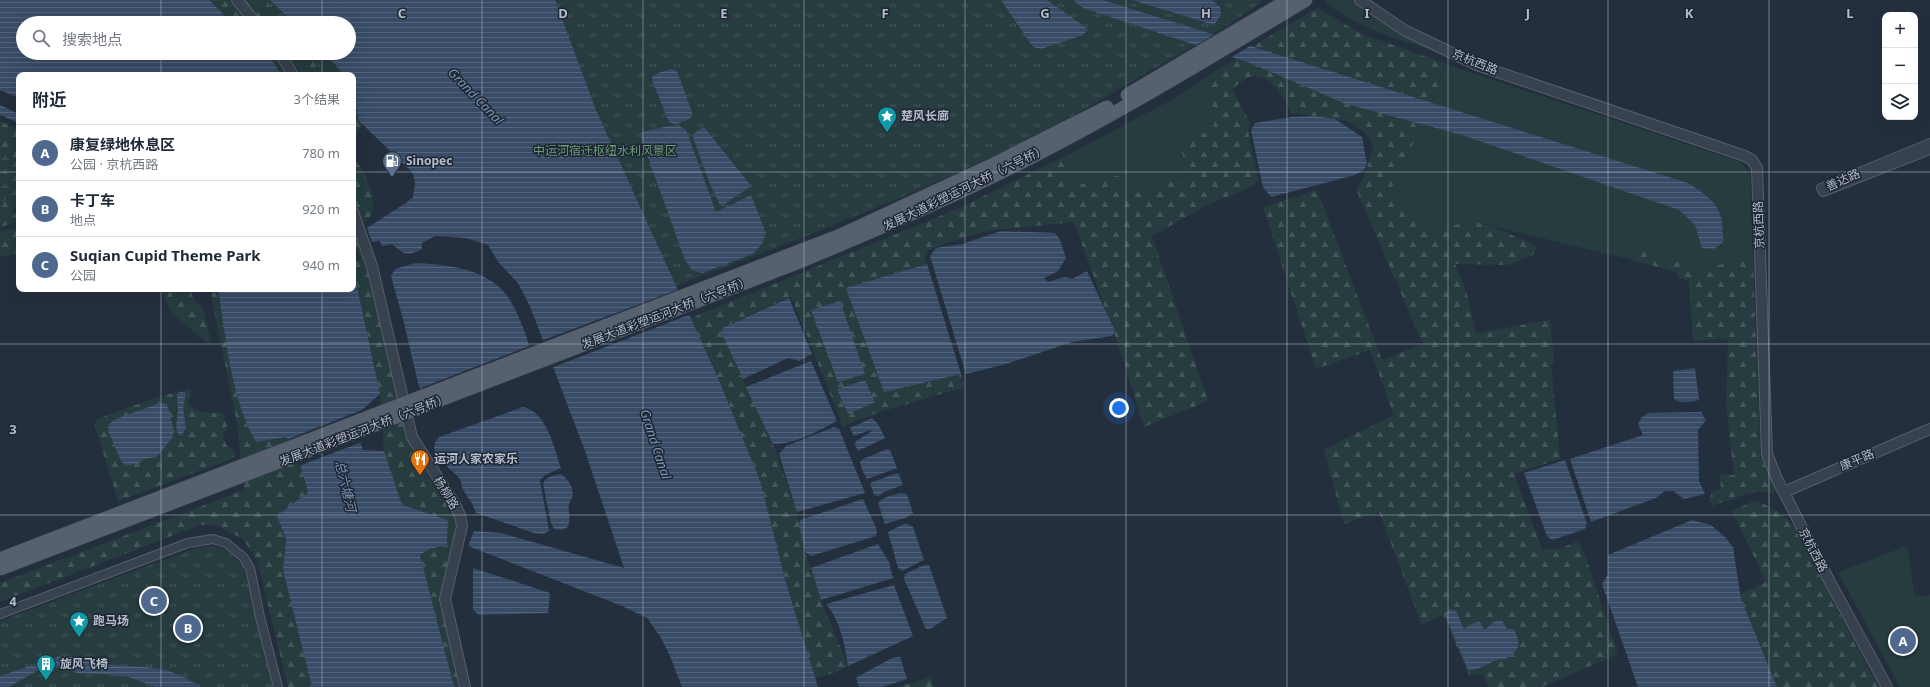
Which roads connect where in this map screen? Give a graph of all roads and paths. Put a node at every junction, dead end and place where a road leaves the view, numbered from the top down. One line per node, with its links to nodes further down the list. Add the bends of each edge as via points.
1 (237, 0): 5 (street)
2 (1288, 0): 13 (main road, 发展大道彩塑运河大桥（六号桥）, bridge, via 1101,110 992,166 841,235)
3 (1306, 0): 14 (main road, 发展大道彩塑运河大桥（六号桥）, bridge, via 1089,126 1006,170 895,222 792,265)
4 (1360, 0): 12 (street, 京杭西路, via 1404,30 1477,65 1752,160 1757,168 1767,454)
5 (250, 16)
6 (284, 60): 7 (street)
7 (291, 72)
8 (1930, 143): 9 (street, 善达路, via 1821,188 1822,192)
9 (1930, 150)
10 (356, 221): 17 (street, 杨柳路, via 372,266 412,437 454,503 461,520 462,526 445,599)
11 (1930, 429): 12 (street, 康平路)
12 (1784, 492): 18 (street, 京杭西路)
13 (0, 559)
14 (0, 570)
15 (0, 614): 16 (street, via 188,542 202,539 219,540 243,557 250,568)
16 (278, 687)
17 (465, 687)
18 (1887, 687)

